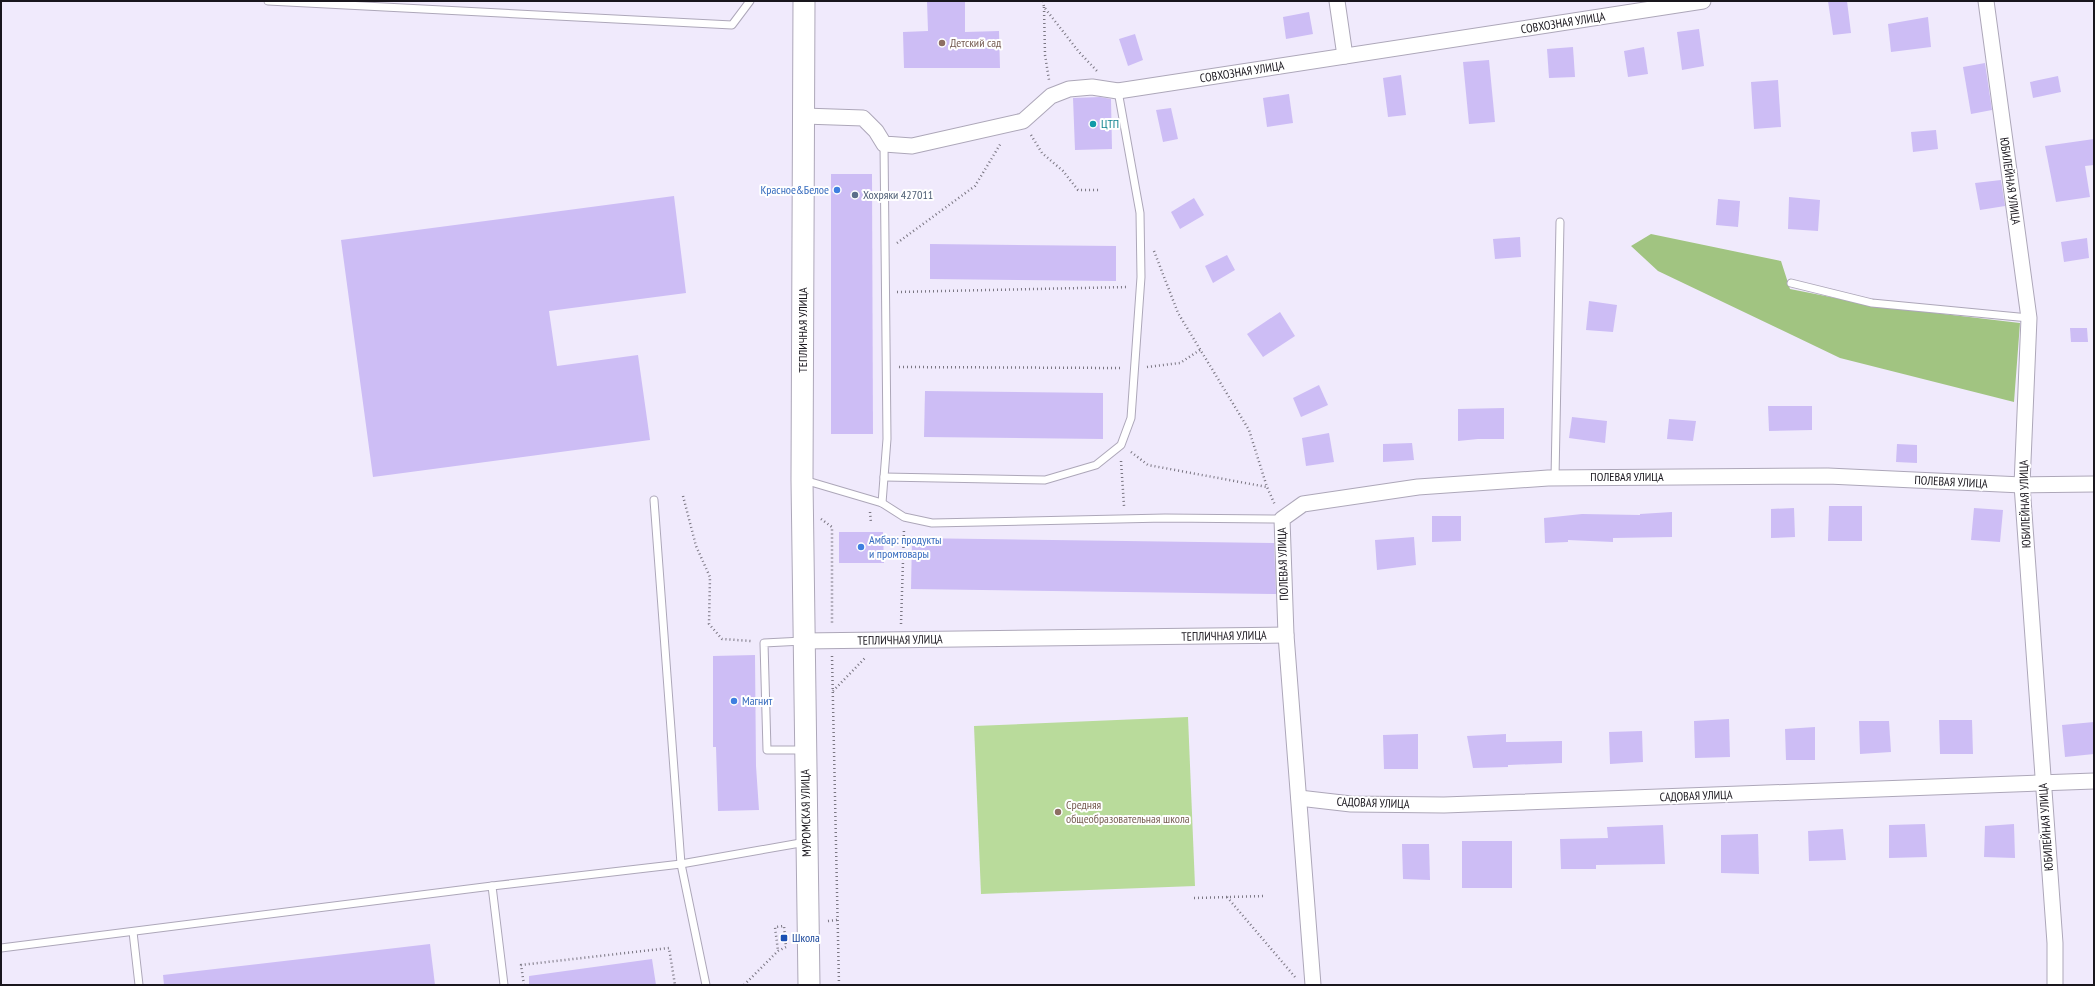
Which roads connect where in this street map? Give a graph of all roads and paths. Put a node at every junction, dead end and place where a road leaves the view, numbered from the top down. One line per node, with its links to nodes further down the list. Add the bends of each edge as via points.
1 (268, 1): 2 (lane, via 732,25)
2 (750, 1)
3 (804, 1): 12 (street, ТЕПЛИЧНАЯ УЛИЦА)
4 (1043, 1): 8 (path)
5 (1337, 1): 9 (street)
6 (1703, 1): 9 (street, СОВХОЗНАЯ УЛИЦА)
7 (1986, 1): 22 (street, ЮБИЛЕЙНАЯ УЛИЦА)
8 (1044, 7): 10 (path, via 1079,52); 11 (path, via 1045,55)
9 (1345, 56): 10 (street, СОВХОЗНАЯ УЛИЦА)
10 (1118, 91): 11 (street, СОВХОЗНАЯ УЛИЦА, via 1092,87 1068,88); 20 (lane, via 1140,213)
11 (1051, 96): 13 (street, СОВХОЗНАЯ УЛИЦА)
12 (804, 116): 14 (street, via 863,118 876,130); 29 (street, ТЕПЛИЧНАЯ УЛИЦА)
13 (1017, 122): 14 (street, СОВХОЗНАЯ УЛИЦА, via 912,146); 15 (path, via 1042,153 1063,171 1078,190); 18 (path, via 975,186 913,234)
14 (884, 144): 18 (lane)
15 (1101, 190)
16 (1560, 222): 28 (lane)
17 (1154, 248): 23 (path, via 1178,313)
18 (885, 251): 21 (lane)
19 (1791, 283): 22 (lane, via 1872,303)
20 (1140, 286): 21 (path); 25 (lane)
21 (885, 292): 24 (lane)
22 (2029, 318): 31 (street, ЮБИЛЕЙНАЯ УЛИЦА)
23 (1200, 350): 25 (path, via 1180,363); 32 (path, via 1249,430)
24 (887, 367): 25 (path); 27 (lane)
25 (1135, 368): 26 (lane, via 1131,418)
26 (1121, 445): 27 (lane, via 1096,465 1044,480); 32 (path, via 1148,465); 38 (path)
27 (884, 477): 35 (lane)
28 (1555, 478): 31 (street, ПОЛЕВАЯ УЛИЦА, via 1828,476); 39 (street, ПОЛЕВАЯ УЛИЦА, via 1410,488 1304,504)
29 (802, 480): 35 (lane); 43 (street, ТЕПЛИЧНАЯ УЛИЦА)
30 (2094, 484): 31 (street, ПОЛЕВАЯ УЛИЦА)
31 (2022, 485): 49 (street, ЮБИЛЕЙНАЯ УЛИЦА)
32 (1267, 487): 39 (path)
33 (683, 496): 45 (path, via 696,546 710,577 709,624 722,639)
34 (654, 500): 52 (lane)
35 (882, 503): 36 (lane)
36 (904, 517): 38 (lane, via 932,523); 42 (path)
37 (821, 519): 44 (path, via 832,528)
38 (1124, 519): 39 (lane)
39 (1282, 519): 40 (street, ПОЛЕВАЯ УЛИЦА)
40 (1286, 635): 42 (street, ТЕПЛИЧНАЯ УЛИЦА); 50 (street)
41 (881, 640): 42 (street, ТЕПЛИЧНАЯ УЛИЦА); 44 (street, ТЕПЛИЧНАЯ УЛИЦА); 46 (path)
42 (900, 640)
43 (803, 641): 44 (street, ТЕПЛИЧНАЯ УЛИЦА); 45 (lane); 47 (street, МУРОМСКАЯ УЛИЦА)
44 (832, 641): 46 (path)
45 (764, 642): 47 (lane, via 767,750)
46 (833, 691): 68 (path)
47 (805, 750): 51 (street, МУРОМСКАЯ УЛИЦА)
48 (2094, 781): 49 (street, САДОВАЯ УЛИЦА)
49 (2043, 784): 50 (street, САДОВАЯ УЛИЦА, via 1444,805 1351,804); 70 (street, ЮБИЛЕЙНАЯ УЛИЦА, via 2055,943)
50 (1299, 798): 69 (street)
51 (806, 842): 52 (lane); 67 (street, МУРОМСКАЯ УЛИЦА)
52 (681, 864): 53 (lane); 65 (lane)
53 (492, 886): 57 (lane); 62 (lane)
54 (1264, 896): 55 (path)
55 (1228, 897): 56 (path); 60 (path)
56 (1194, 898)
57 (133, 932): 58 (lane); 61 (lane)
58 (1, 948)
59 (778, 951): 59 (path, via 786,947 784,926 775,927); 66 (path)
60 (1297, 979)
61 (139, 985)
62 (504, 985)
63 (524, 985): 64 (path, via 521,964 669,948)
64 (675, 985)
65 (706, 985)
66 (744, 985)
67 (809, 985)
68 (839, 985)
69 (1312, 985)
70 (2055, 985)

